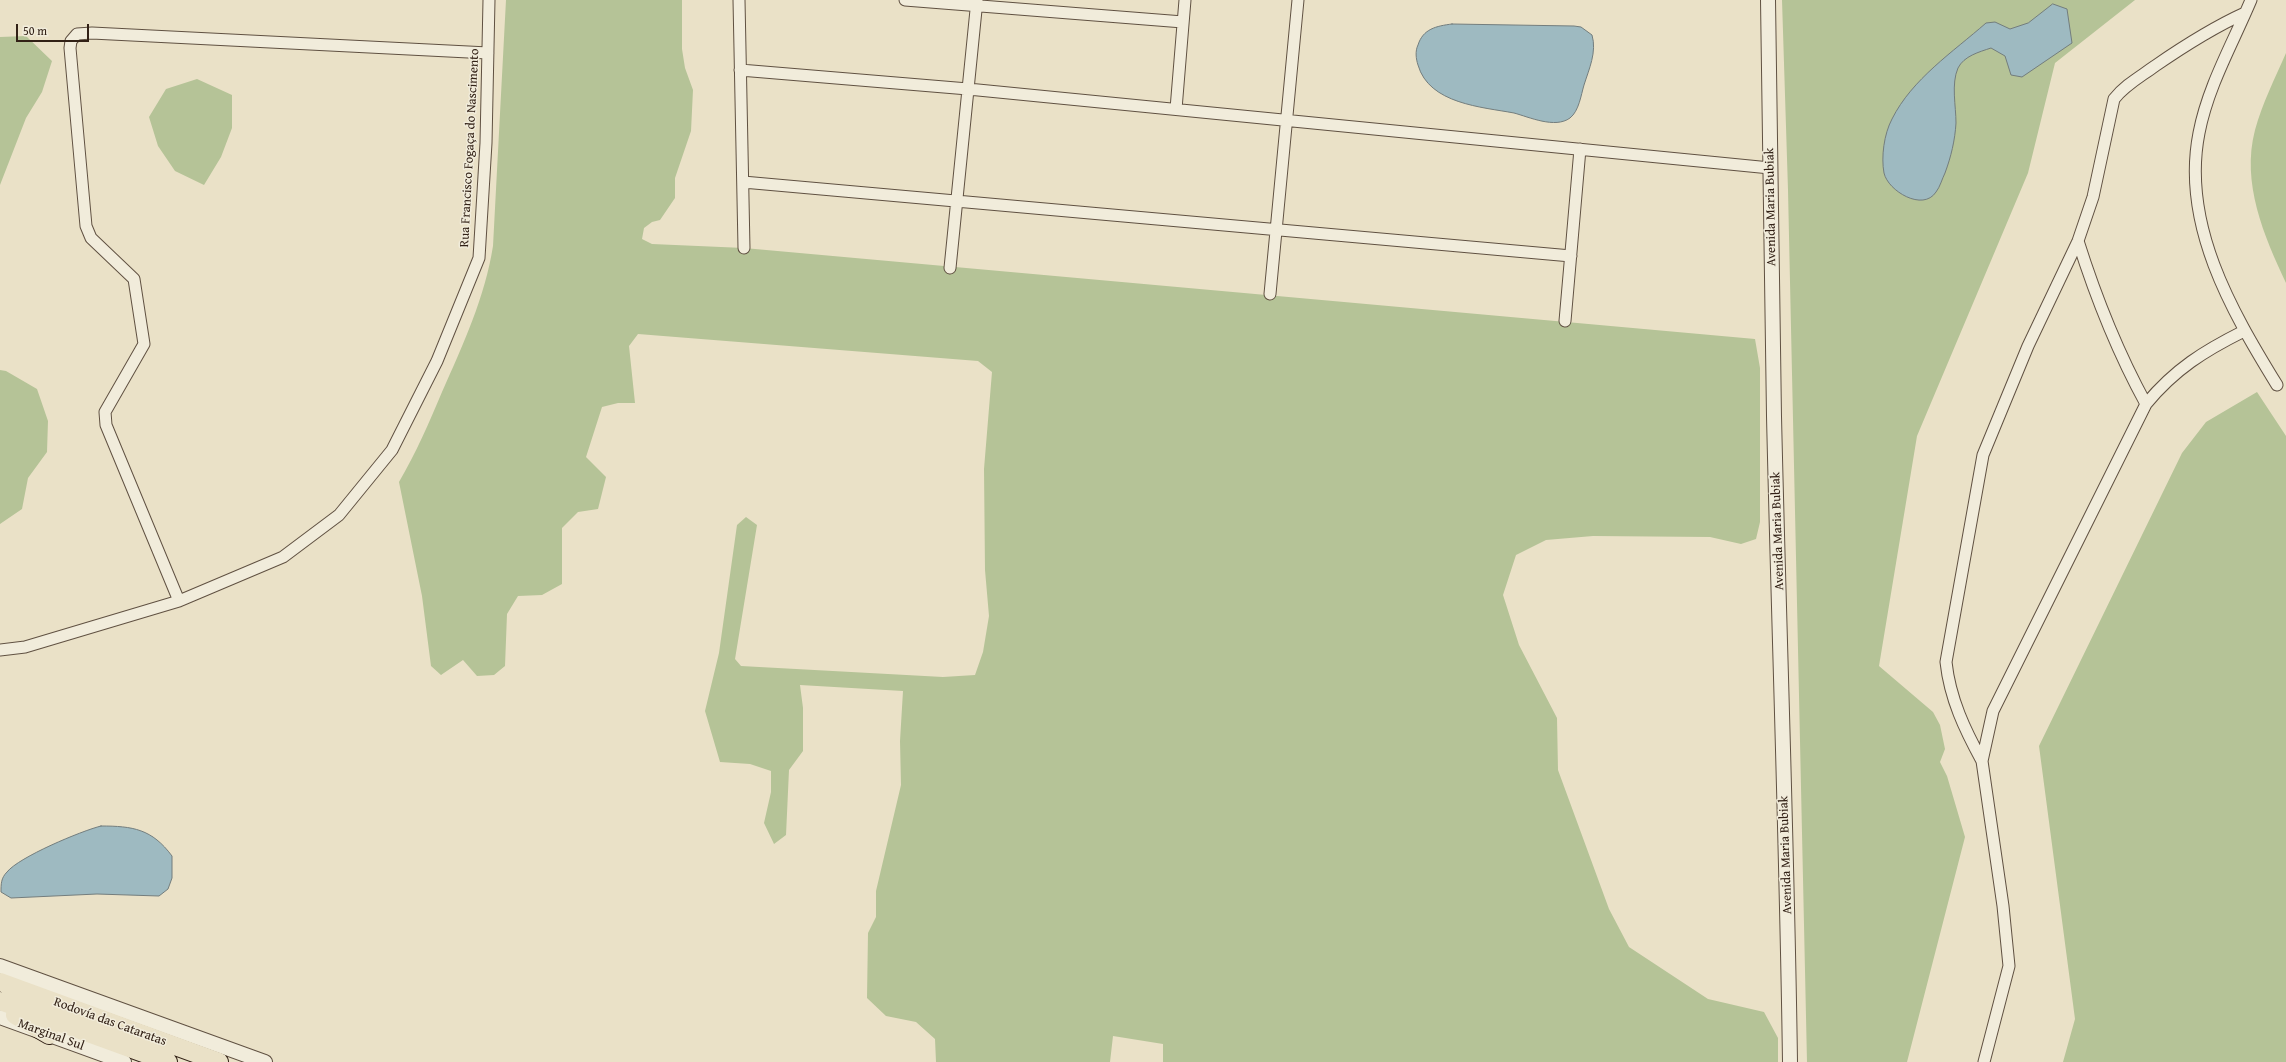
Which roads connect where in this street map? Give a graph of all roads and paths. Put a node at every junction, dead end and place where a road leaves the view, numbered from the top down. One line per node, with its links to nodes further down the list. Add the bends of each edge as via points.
1 (489, 0): 11 (street, Rua Francisco Fogaça do Nascimento)
2 (739, 0): 12 (street)
3 (905, 0): 8 (street)
4 (1185, 0): 10 (street)
5 (1298, 0): 15 (street)
6 (1768, 0): 17 (street, Avenida Maria Bubiak)
7 (2251, 0): 9 (street)
8 (977, 3): 10 (street); 13 (street)
9 (2245, 13): 21 (street, via 2180,48 2122,90 2114,99 2094,197); 27 (street, via 2210,95 2199,132 2194,162 2197,200 2205,240 2211,260)
10 (1183, 22): 14 (street)
11 (488, 53): 30 (street, Rua Francisco Fogaça do Nascimento, via 479,258 438,361 392,450 339,515 283,557); 30 (street, via 92,33 77,34 71,40 86,226 91,238 134,278 144,344 105,412 106,425)
12 (740, 70): 13 (street); 18 (street)
13 (968, 89): 14 (street); 19 (street)
14 (1176, 109): 15 (street)
15 (1287, 120): 16 (street); 20 (street)
16 (1580, 149): 17 (street); 23 (street)
17 (1770, 168): 43 (street, Avenida Maria Bubiak)
18 (743, 182): 19 (street); 22 (street)
19 (957, 201): 20 (street); 24 (street)
20 (1276, 229): 23 (street); 25 (street)
21 (2078, 241): 29 (street, via 2114,342); 32 (street, via 2028,346 1996,422 1983,455 1976,486 1946,662 1948,682 1955,704)
22 (744, 248)
23 (1571, 256): 26 (street)
24 (950, 268)
25 (1270, 294)
26 (1565, 321)
27 (2244, 331): 28 (street); 29 (street, via 2209,348 2185,364)
28 (2277, 385)
29 (2146, 404): 32 (street, via 1992,711)
30 (179, 601): 31 (street, Rua Francisco Fogaça do Nascimento, via 25,647)
31 (0, 650)
32 (1982, 761): 44 (street, via 2009,966)
33 (0, 966): 42 (street)
34 (0, 982): 41 (highway, Rodovía das Cataratas)
35 (0, 1001): 40 (highway, Rodovía das Cataratas)
36 (0, 1007): 38 (highway)
37 (0, 1017): 38 (street, Marginal Sul)
38 (49, 1035): 39 (street, Marginal Sul)
39 (124, 1062)
40 (168, 1062)
41 (219, 1062)
42 (265, 1062)
43 (1790, 1062)
44 (1984, 1062)

